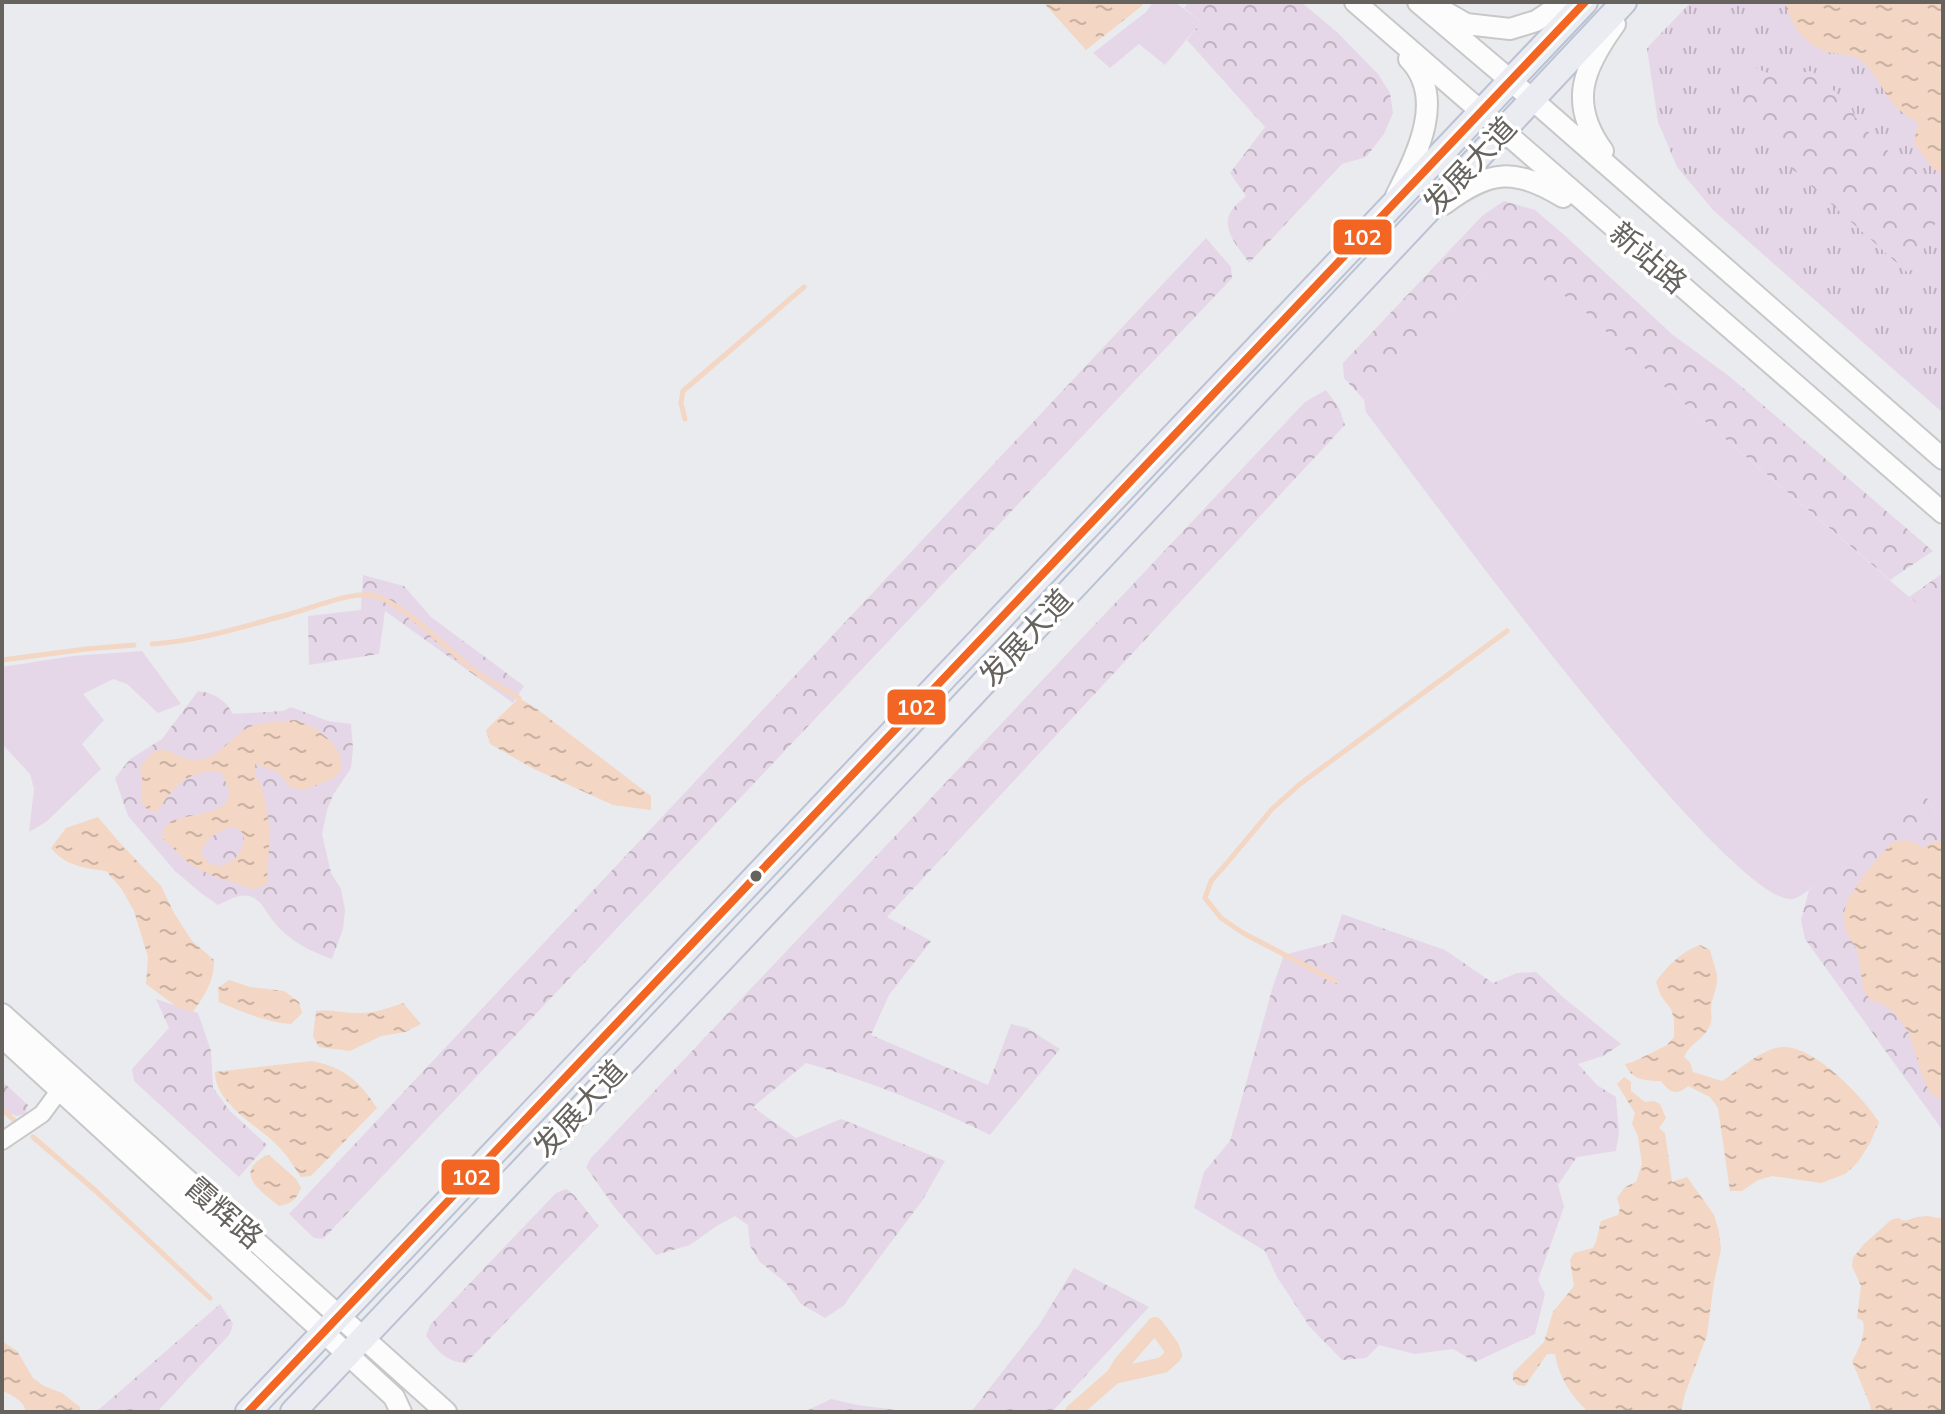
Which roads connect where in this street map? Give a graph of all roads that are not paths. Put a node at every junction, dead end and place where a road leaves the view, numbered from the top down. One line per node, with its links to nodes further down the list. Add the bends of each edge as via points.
1 (1354, 2): 10 (street, 新站路); 13 (street, via 1423,79 1427,117)
2 (1418, 2): 8 (street, 新站路)
3 (1429, 2): 4 (street, via 1466,24 1510,29 1536,21)
4 (1565, 2)
5 (1585, 2): 8 (main road, 发展大道)
6 (1624, 2): 9 (main road, 发展大道)
7 (1632, 2): 12 (street, via 1587,69 1582,96 1590,133)
8 (1510, 80): 9 (street, 新站路); 10 (main road, 发展大道)
9 (1533, 99): 11 (main road, 发展大道); 12 (street, 新站路)
10 (1481, 111): 11 (street, 新站路); 13 (main road, 发展大道)
11 (1503, 131): 14 (main road, 发展大道); 15 (street, 新站路)
12 (1652, 203): 16 (street, 新站路)
13 (1391, 207): 22 (main road, 发展大道)
14 (1412, 228): 15 (street, via 1486,178 1516,175 1541,184); 23 (main road, 发展大道)
15 (1616, 230): 17 (street, 新站路)
16 (1943, 459)
17 (1943, 513)
18 (2, 1014): 20 (street, 霞辉路)
19 (2, 1037): 20 (street, 霞辉路)
20 (65, 1084): 21 (street, via 42,1114); 22 (street, 霞辉路)
21 (2, 1141)
22 (332, 1324): 23 (street, 霞辉路); 24 (main road, 发展大道)
23 (356, 1346): 25 (main road, 发展大道); 26 (street, 霞辉路); 27 (street, 霞辉路)
24 (248, 1412)
25 (293, 1412)
26 (401, 1412)
27 (446, 1412)

